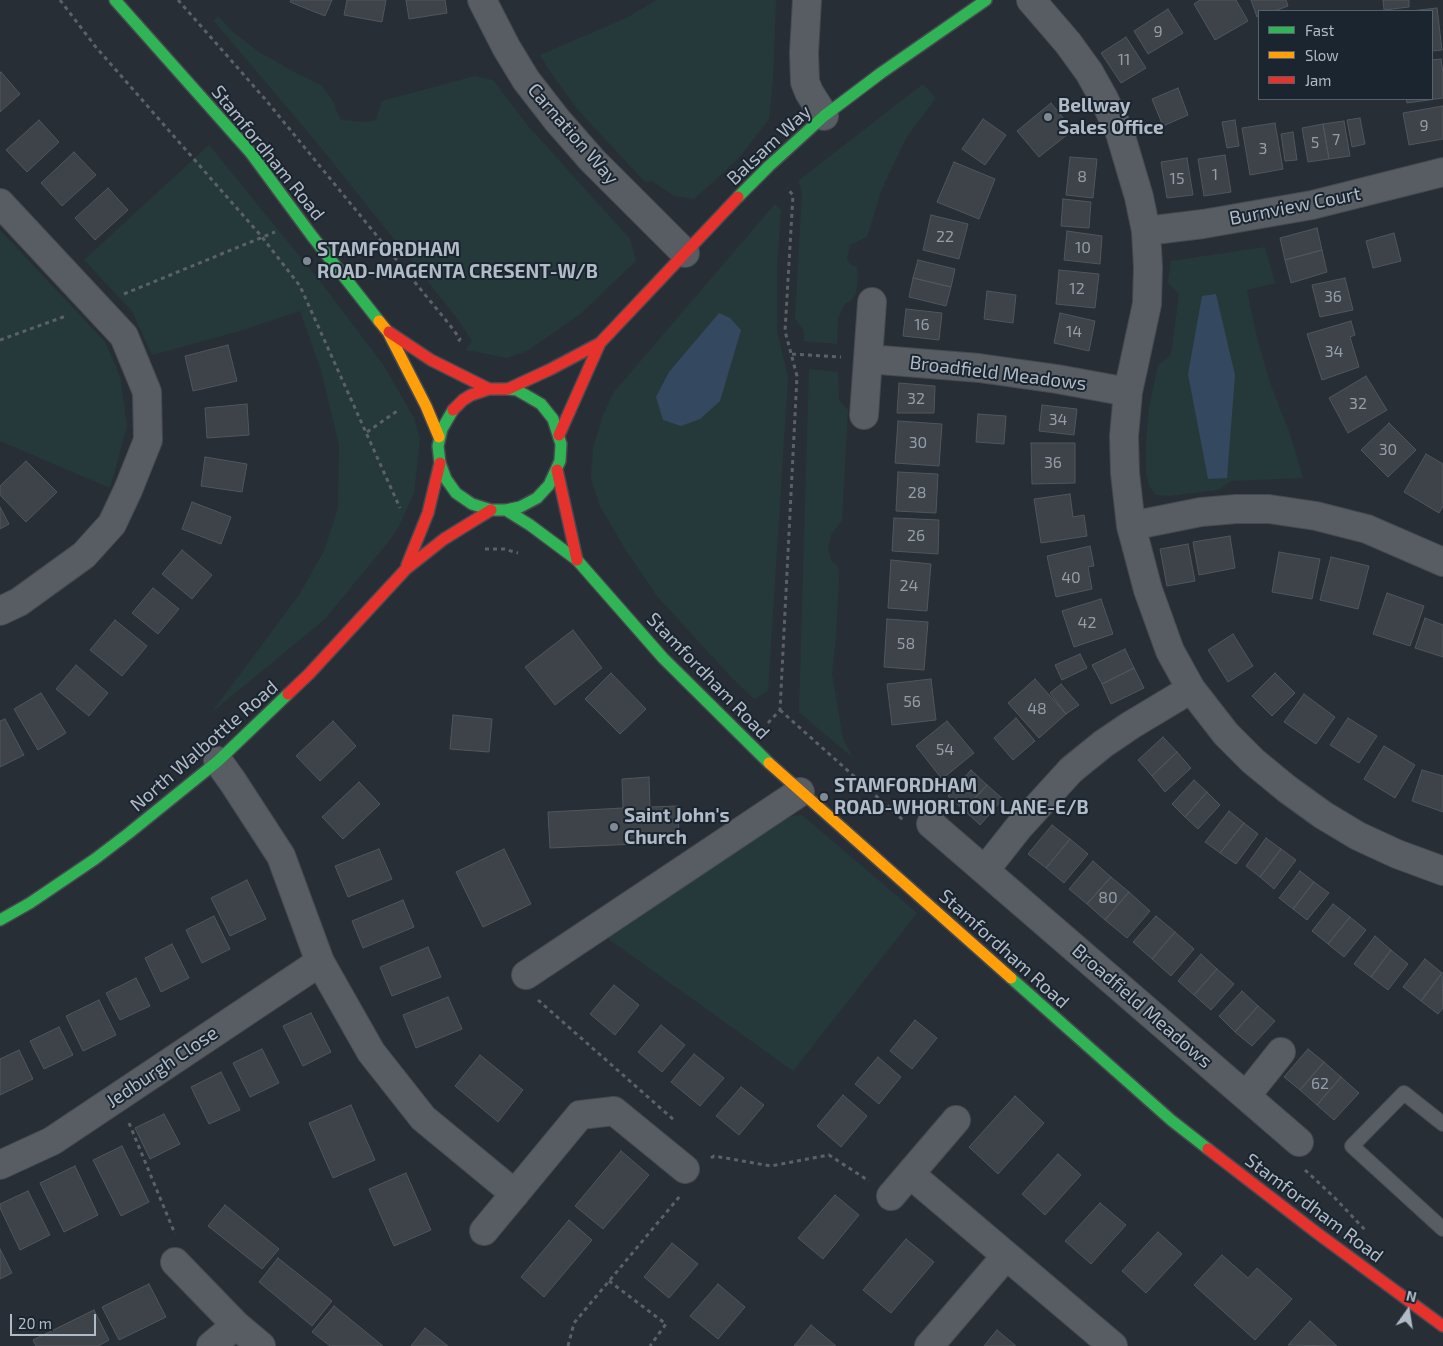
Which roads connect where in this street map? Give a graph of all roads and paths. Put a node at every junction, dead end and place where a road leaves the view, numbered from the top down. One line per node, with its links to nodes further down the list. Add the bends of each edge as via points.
1 (60, 0): 13 (path, via 95,46)
2 (115, 0): 11 (main road, Stamfordham Road, via 250,152)
3 (482, 0): 14 (street, Carnation Way, via 526,80 557,120)
4 (807, 0): 7 (street, via 804,70 809,92)
5 (986, 0): 7 (main road, Balsam Way)
6 (1031, 0): 12 (street, via 1068,43 1103,97 1120,133)
7 (824, 116): 8 (main road, Balsam Way)
8 (769, 166): 14 (main road, Balsam Way); 20 (path, via 793,195 785,331)
9 (1443, 172): 12 (street, Burnview Court, via 1312,206)
10 (0, 204): 16 (street)
11 (301, 222): 13 (path); 17 (main road, Stamfordham Road)
12 (1146, 231): 24 (street, via 1147,304)
13 (262, 237): 16 (path); 27 (path, via 300,286)
14 (684, 253): 19 (main road, Balsam Way)
15 (872, 302): 21 (street)
16 (95, 305): 18 (path); 41 (street, via 124,336 143,384 148,440 112,524 84,555 19,602)
17 (388, 332): 22 (main road, Stamfordham Road, via 432,360); 25 (main road, Stamfordham Road)
18 (0, 340)
19 (600, 343): 23 (main road, Balsam Way); 28 (main road, Balsam Way)
20 (792, 354): 21 (path); 43 (path, via 797,376 780,710)
21 (868, 359): 24 (street, Broadfield Meadows, via 979,368); 26 (street)
22 (489, 389): 23 (main road); 29 (main road, via 471,395 456,406)
23 (508, 389): 28 (main road, via 526,394 541,404 553,419)
24 (1128, 392): 35 (street, via 1124,436)
25 (420, 395): 27 (path); 29 (main road, Stamfordham Road)
26 (864, 415)
27 (367, 432): 34 (path)
28 (559, 435): 31 (main road, via 561,453)
29 (439, 437): 30 (main road)
30 (440, 463): 32 (main road, via 456,493 472,504); 40 (main road, North Walbottle Road, via 428,513)
31 (557, 470): 33 (main road, via 537,498); 38 (main road, Stamfordham Road)
32 (491, 510): 33 (main road); 40 (main road, North Walbottle Road, via 444,539)
33 (506, 510): 38 (main road, Stamfordham Road)
34 (402, 511)
35 (1131, 526): 39 (street, via 1201,512 1269,509 1368,529); 42 (street, via 1148,590 1170,651)
36 (480, 550): 37 (path, via 504,549)
37 (522, 554)
38 (577, 560): 43 (main road, Stamfordham Road, via 663,658)
39 (1443, 562)
40 (406, 569): 44 (main road, North Walbottle Road, via 309,674)
41 (0, 611)
42 (1191, 689): 47 (street, via 1131,724 1071,770); 48 (street, via 1226,734 1253,761 1323,815 1358,836)
43 (748, 743): 45 (main road, Stamfordham Road)
44 (218, 761): 49 (main road, North Walbottle Road, via 95,859); 50 (street, via 281,856)
45 (800, 792): 51 (street); 70 (main road, Stamfordham Road, via 1171,1120)
46 (932, 824): 47 (street, Broadfield Meadows)
47 (985, 870): 53 (street, Broadfield Meadows)
48 (1443, 871)
49 (0, 920)
50 (320, 962): 54 (street, Jedburgh Close); 62 (street, via 371,1052 423,1118)
51 (526, 975): 56 (path, via 537,999)
52 (1281, 1052): 53 (street)
53 (1246, 1096): 58 (street, Broadfield Meadows)
54 (118, 1097): 59 (street, Jedburgh Close, via 52,1141); 67 (path, via 178,1240)
55 (956, 1120): 60 (street)
56 (677, 1123)
57 (1443, 1124): 64 (lane, via 1404,1093 1352,1146)
58 (1299, 1142)
59 (0, 1165)
60 (910, 1174): 63 (street); 66 (street)
61 (692, 1175): 62 (street, via 614,1111 580,1115); 63 (path, via 714,1156 772,1166 829,1155); 68 (path)
62 (515, 1194): 65 (street)
63 (892, 1196)
64 (1443, 1229)
65 (484, 1231)
66 (1006, 1256): 75 (street); 76 (street)
67 (175, 1262): 69 (street)
68 (609, 1281): 73 (path, via 574,1322); 74 (path, via 666,1324)
69 (236, 1325): 71 (street); 72 (street)
70 (1443, 1326)
71 (212, 1346)
72 (262, 1346)
73 (568, 1346)
74 (650, 1346)
75 (929, 1346)
76 (1113, 1346)

